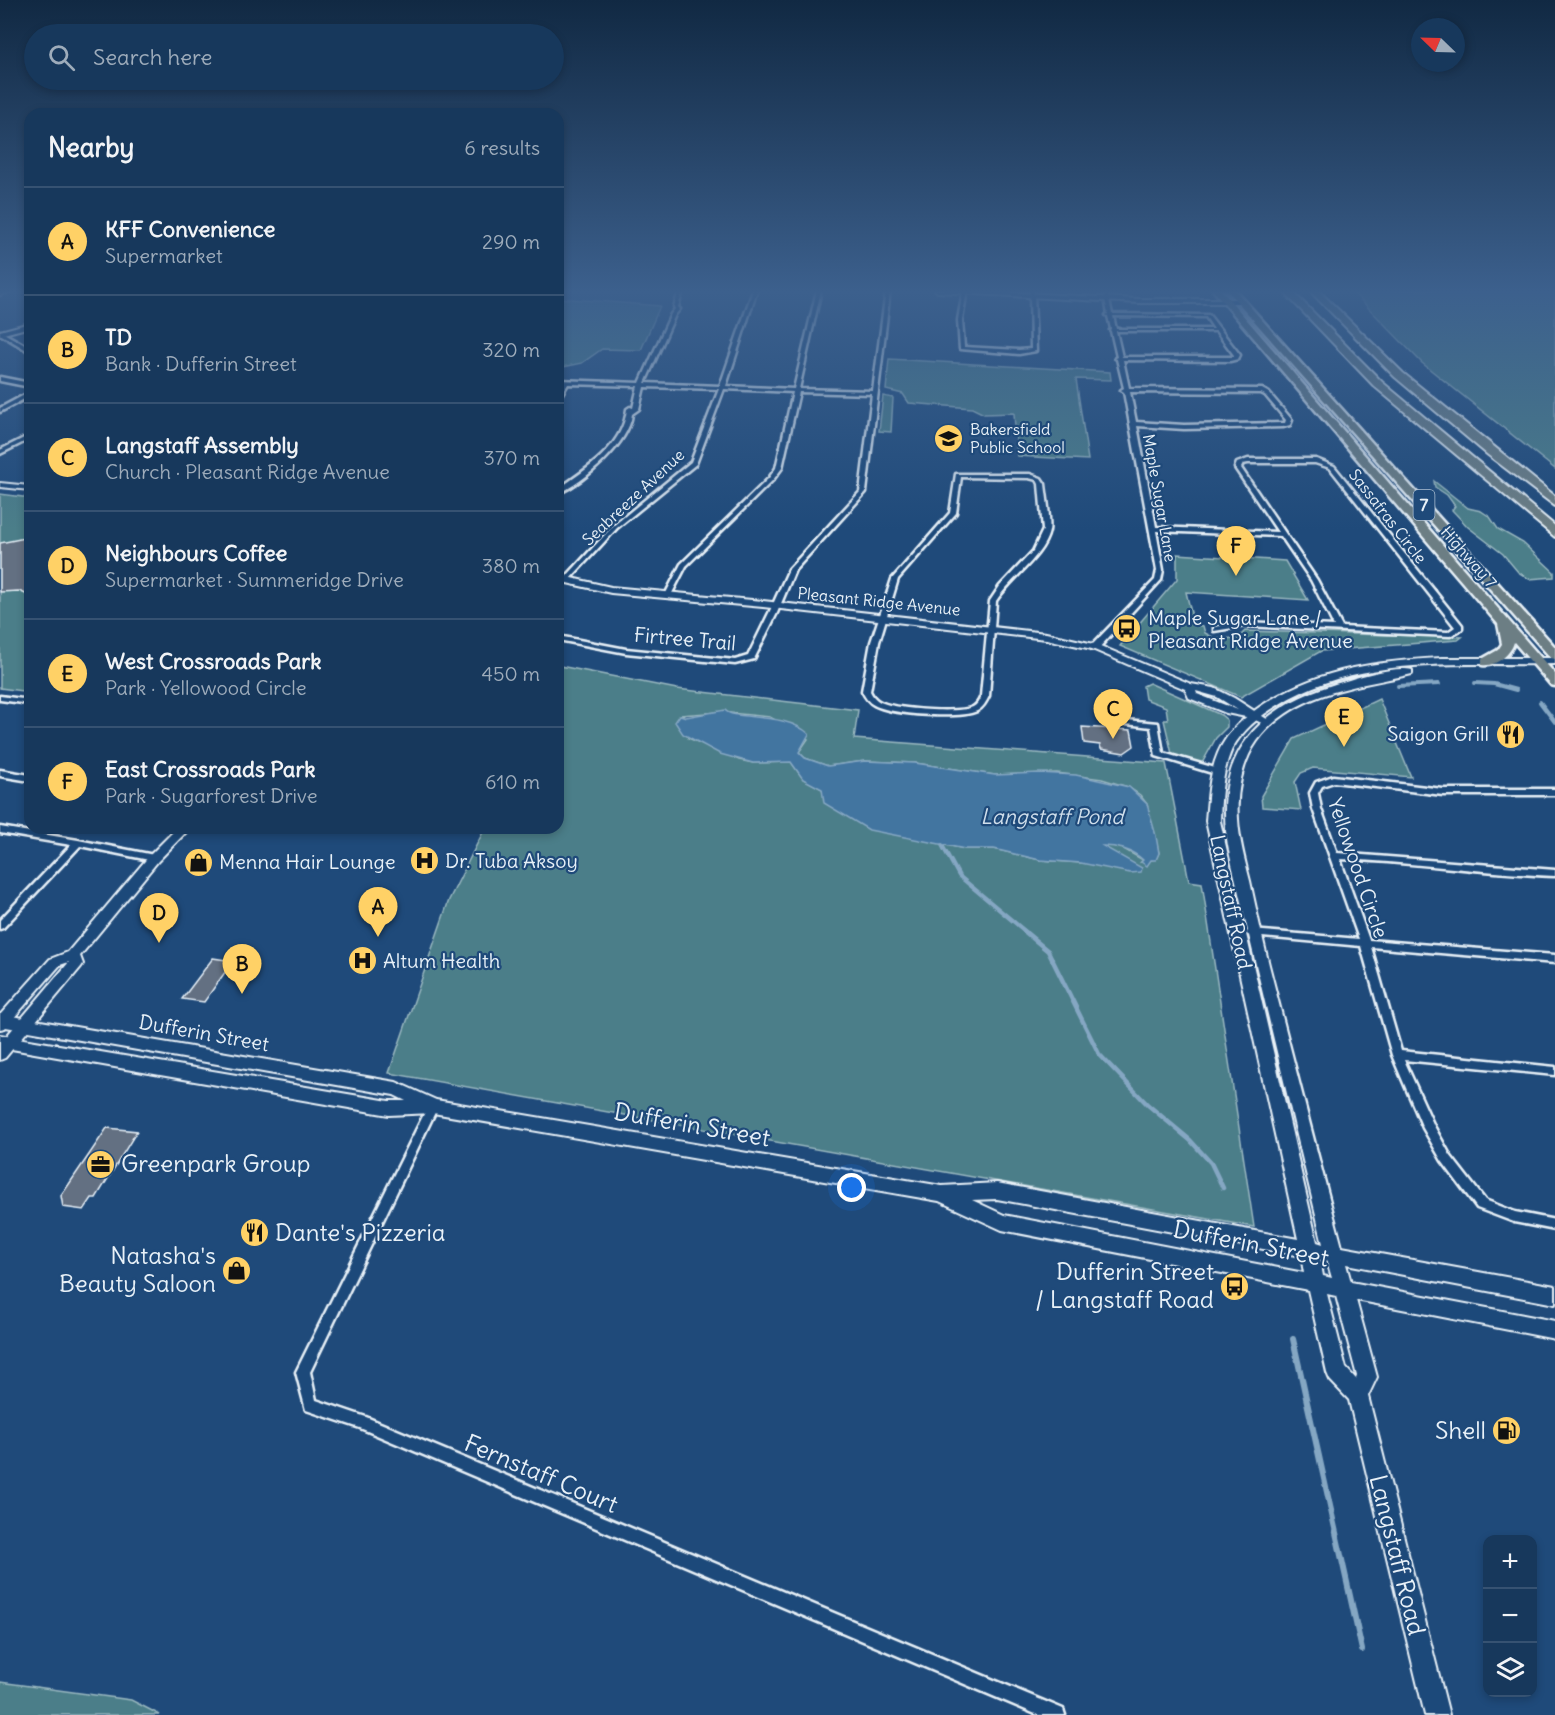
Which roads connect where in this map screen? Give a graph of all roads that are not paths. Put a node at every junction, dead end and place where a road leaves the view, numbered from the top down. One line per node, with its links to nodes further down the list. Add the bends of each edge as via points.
1 (649, 370): 13 (street)
2 (728, 370): 15 (street, Seabreeze Avenue)
3 (801, 370): 16 (street)
4 (879, 370): 18 (street)
5 (1121, 370): 17 (street, Maple Sugar Lane)
6 (1291, 370): 36 (main road, Highway 7 / 7)
7 (1296, 370): 42 (main road, Highway 7 / 7)
8 (1364, 370): 29 (highway, via 1522,508)
9 (1398, 370): 27 (highway)
10 (0, 380): 12 (street)
11 (566, 382): 13 (street); 14 (street)
12 (24, 384)
13 (643, 384): 15 (street); 26 (street, via 636,409 618,441 604,459)
14 (564, 386)
15 (723, 386): 16 (street); 31 (street, Seabreeze Avenue, via 694,463 615,527)
16 (797, 390): 18 (street); 33 (street, via 779,468 683,565)
17 (1125, 390): 21 (street, Maple Sugar Lane); 21 (street, via 1256,390 1267,394 1289,420 1283,425)
18 (876, 393): 34 (street, via 863,492 792,569)
19 (24, 397): 20 (street)
20 (0, 410)
21 (1134, 424): 28 (street, Maple Sugar Lane)
22 (24, 439): 23 (street)
23 (0, 452)
24 (0, 485): 25 (street)
25 (24, 487)
26 (564, 488)
27 (1555, 502)
28 (1154, 529): 30 (street); 41 (street, Maple Sugar Lane, via 1158,580)
29 (1555, 532)
30 (1284, 534): 38 (street, Sassafras Circle); 38 (street, Sassafras Circle, via 1238,468 1240,463 1316,461 1332,467 1459,627 1450,634)
31 (564, 577)
32 (564, 579): 33 (street, Pleasant Ridge Avenue, via 611,590)
33 (668, 595): 34 (street, Pleasant Ridge Avenue)
34 (777, 605): 35 (street, Pleasant Ridge Avenue); 40 (street, Firtree Trail, via 755,651 744,661 626,651)
35 (882, 617): 37 (street, Pleasant Ridge Avenue); 37 (street, via 866,691 869,698 884,706 907,709 965,712 976,708 985,696); 37 (street, via 896,579 953,513 958,475 1029,476 1042,484 1046,530 1036,552 993,601)
36 (1503, 621): 44 (main road, via 1508,644 1502,653); 45 (main road, Highway 7 / 7)
37 (989, 628): 41 (street, Pleasant Ridge Avenue)
38 (1339, 628): 39 (street, Sassafras Circle, via 1245,624)
39 (1217, 629)
40 (564, 639)
41 (1095, 647): 49 (street, Pleasant Ridge Avenue, via 1190,687 1193,696)
42 (1555, 655)
43 (1555, 661): 45 (main road, Langstaff Road)
44 (1486, 662): 45 (main road, Langstaff Road); 49 (main road, Langstaff Road, via 1389,665 1324,678 1279,697)
45 (1545, 667): 46 (main road, Highway 7 / 7); 51 (main road, Langstaff Road, via 1372,676 1292,705)
46 (1555, 682)
47 (0, 698): 48 (street)
48 (24, 701)
49 (1254, 716): 51 (street, Pleasant Ridge Avenue); 52 (main road, Langstaff Road, via 1241,726 1225,752)
50 (1129, 722): 52 (street, via 1155,725 1159,754)
51 (1268, 723): 63 (main road, Langstaff Road, via 1240,761 1232,797 1232,830)
52 (1219, 772): 63 (main road, Langstaff Road, via 1213,821)
53 (0, 774): 54 (street)
54 (24, 777)
55 (1555, 792): 59 (street, Yellowood Circle, via 1443,792 1324,781 1314,793)
56 (0, 830): 58 (street)
57 (178, 834): 60 (street)
58 (78, 843): 60 (street); 62 (street)
59 (1336, 856): 61 (street, via 1390,857); 64 (street, Yellowood Circle)
60 (154, 858): 65 (street)
61 (1555, 873)
62 (0, 926)
63 (1245, 932): 64 (street); 75 (main road, Langstaff Road); 76 (main road, Langstaff Road)
64 (1365, 942): 66 (street); 70 (street, Yellowood Circle)
65 (73, 954): 67 (street, via 56,962); 68 (street, via 76,964)
66 (1555, 959)
67 (1, 1022): 68 (main road, Dufferin Street)
68 (25, 1025): 69 (street); 72 (main road, Dufferin Street, via 396,1089)
69 (3, 1045): 72 (main road, Dufferin Street, via 388,1108)
70 (1397, 1055): 71 (street); 74 (street, Yellowood Circle, via 1429,1128 1481,1204 1514,1217)
71 (1555, 1071)
72 (433, 1106): 73 (main road, Dufferin Street); 82 (street, Fernstaff Court, via 303,1372 311,1404)
73 (942, 1194): 75 (main road, Dufferin Street, via 997,1191); 77 (main road, Dufferin Street, via 1002,1222)
74 (1555, 1225)
75 (1310, 1248): 76 (main road, Dufferin Street); 77 (main road, Langstaff Road)
76 (1335, 1253): 78 (main road, Langstaff Road); 79 (main road, Dufferin Street)
77 (1315, 1282): 78 (main road, Dufferin Street); 81 (main road, Langstaff Road, via 1337,1373)
78 (1343, 1287): 80 (main road, Dufferin Street); 81 (main road, Langstaff Road, via 1367,1377)
79 (1555, 1295)
80 (1555, 1330)
81 (1358, 1395): 83 (main road, Langstaff Road)
82 (1057, 1715)
83 (1437, 1715)

